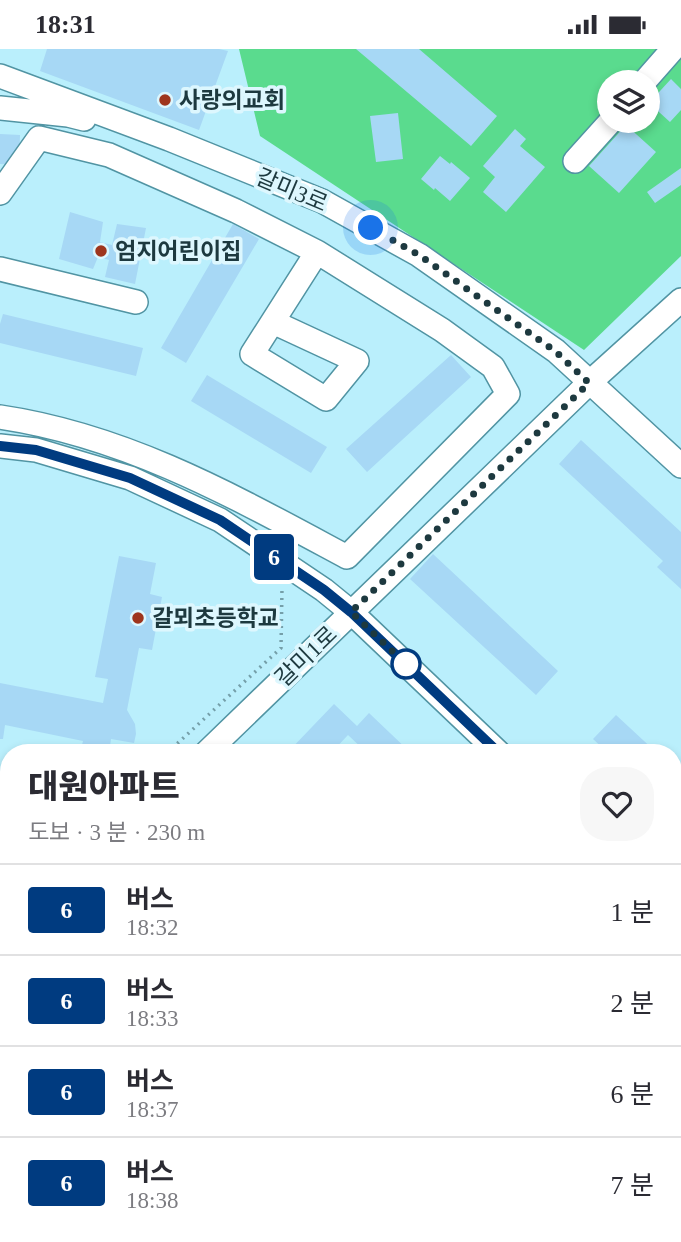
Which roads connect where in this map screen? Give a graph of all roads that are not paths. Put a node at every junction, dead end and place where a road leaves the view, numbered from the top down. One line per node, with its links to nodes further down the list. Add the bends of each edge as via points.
1 (673, 49): 2 (street)
2 (655, 70)
3 (0, 76): 6 (street, 갈미3로)
4 (0, 108): 6 (street, via 68,115)
5 (600, 133): 7 (street)
6 (169, 139): 14 (street, 갈미3로, via 322,201 419,255 555,351)
7 (575, 161)
8 (0, 193): 9 (street, via 39,138 109,155)
9 (317, 253): 13 (street); 15 (street, via 483,359 508,394 347,557 168,465 100,440)
10 (0, 269): 12 (street)
11 (681, 300): 14 (street, 갈미1로)
12 (136, 302)
13 (273, 322)
14 (589, 383): 17 (street, 갈미3로); 18 (street, 갈미1로)
15 (0, 417)
16 (0, 446): 18 (street, via 36,450 164,493 220,520)
17 (681, 466)
18 (351, 612): 19 (street, 갈미1로); 20 (street)
19 (215, 744)
20 (490, 744)

